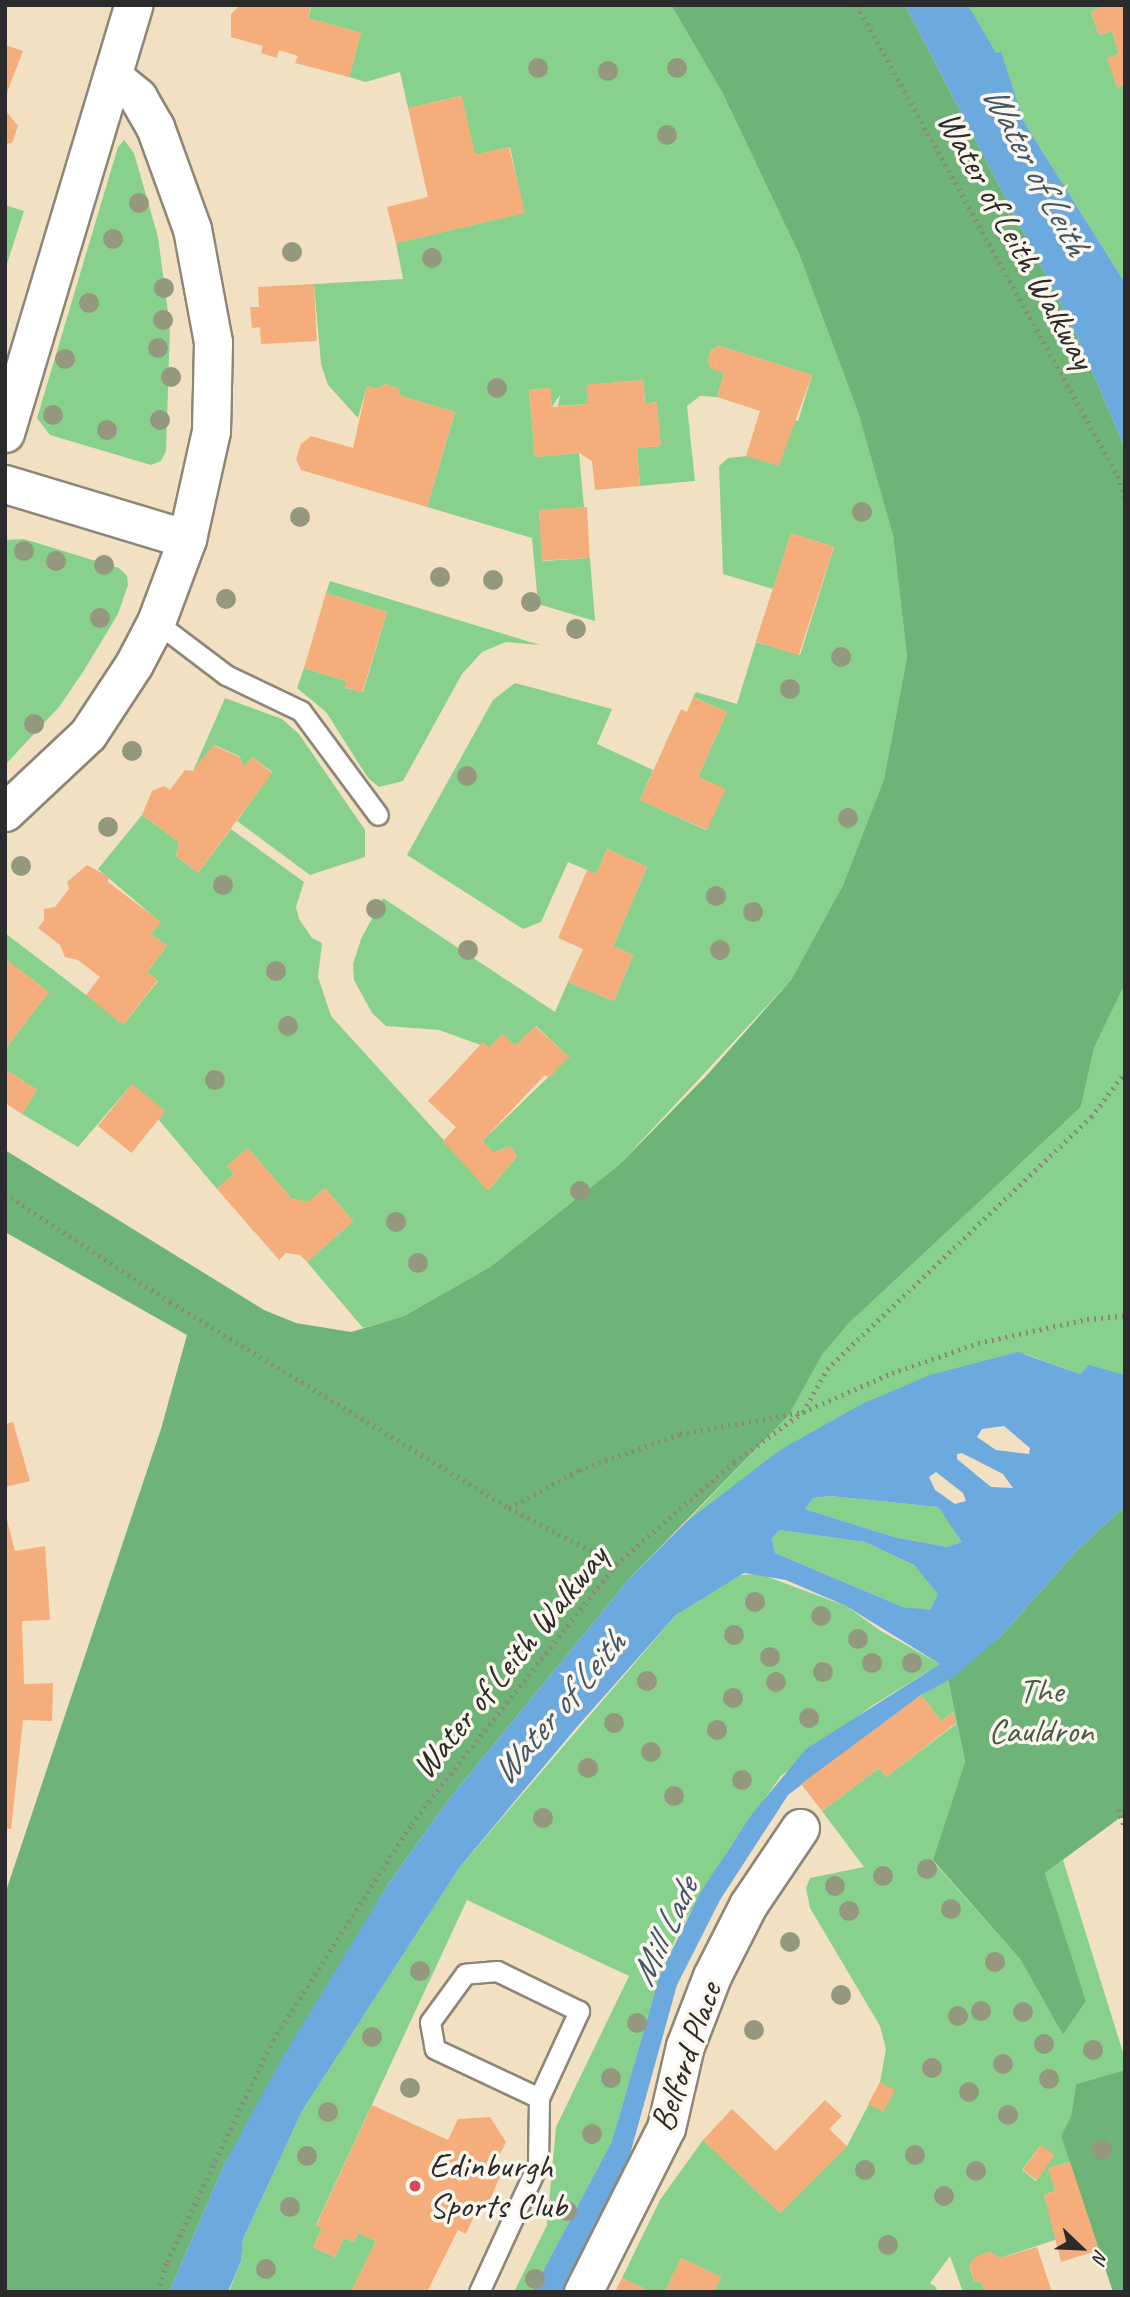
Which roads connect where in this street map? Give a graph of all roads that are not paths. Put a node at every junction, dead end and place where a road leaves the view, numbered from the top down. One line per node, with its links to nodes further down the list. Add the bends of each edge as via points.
1 (133, 5): 2 (street)
2 (112, 76): 3 (street); 5 (street, via 138,97 155,127 186,209 207,303 215,364 213,414)
3 (5, 433)
4 (5, 484): 5 (street)
5 (187, 539): 6 (street)
6 (156, 622): 7 (street, via 88,734); 8 (lane, via 226,675 301,711)
7 (5, 812)
8 (378, 815)
9 (800, 1828): 12 (street, Belford Place, via 748,1905 712,1976 685,2046 666,2128)
10 (539, 2098): 10 (lane, via 579,2011 497,1971 465,1974 429,2022 435,2049); 11 (lane, via 538,2164)
11 (479, 2292)
12 (583, 2292)

